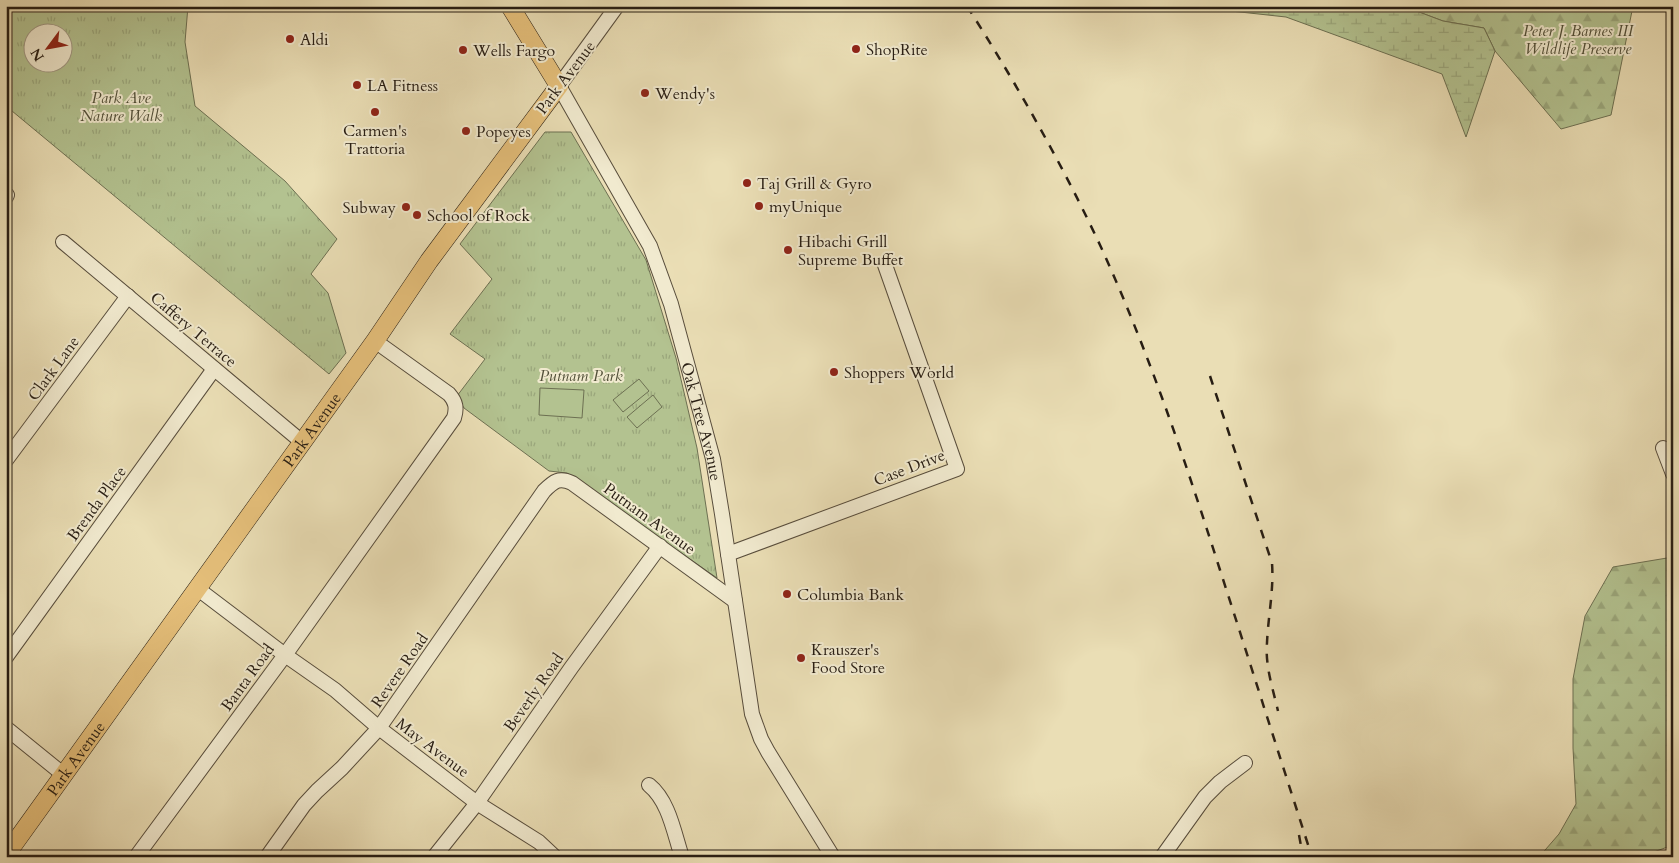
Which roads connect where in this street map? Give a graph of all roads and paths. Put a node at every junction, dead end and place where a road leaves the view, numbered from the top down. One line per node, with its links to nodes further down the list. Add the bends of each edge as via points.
1 (510, 6): 3 (main road, Oak Tree Avenue)
2 (617, 6): 3 (street, Park Avenue)
3 (559, 86): 7 (main road, Park Avenue, via 429,261); 15 (street, Oak Tree Avenue, via 640,227 661,273 707,433)
4 (62, 242): 6 (street, Caffery Terrace)
5 (885, 265): 15 (street, Case Drive, via 958,469)
6 (128, 296): 8 (street, Caffery Terrace); 11 (street, Clark Lane)
7 (375, 341): 9 (main road, Park Avenue); 18 (street, Banta Road, via 449,394 456,408 454,418)
8 (214, 369): 9 (street, Caffery Terrace); 19 (street, Brenda Place)
9 (302, 442): 16 (main road, Park Avenue)
10 (1663, 448): 12 (street)
11 (6, 460)
12 (1673, 474)
13 (544, 491): 14 (street, Putnam Avenue, via 554,481 572,483); 21 (street, Revere Road)
14 (660, 546): 17 (street, Putnam Avenue); 25 (street, Beverly Road)
15 (728, 554): 17 (street, Oak Tree Avenue)
16 (198, 589): 18 (street, May Avenue); 23 (main road, Park Avenue)
17 (735, 601): 27 (street, Oak Tree Avenue, via 748,698 756,726)
18 (285, 656): 21 (street, May Avenue, via 335,690); 28 (street, Banta Road)
19 (6, 657)
20 (6, 728): 23 (street)
21 (379, 728): 25 (street, May Avenue); 29 (street, Revere Road, via 304,805)
22 (1244, 763): 33 (street, via 1205,797)
23 (64, 775): 26 (main road, Park Avenue)
24 (649, 784): 32 (street, via 663,801)
25 (477, 803): 30 (street, Beverly Road); 31 (street, May Avenue, via 539,842)
26 (6, 855)
27 (828, 855)
28 (136, 857)
29 (267, 857)
30 (434, 857)
31 (555, 857)
32 (682, 857)
33 (1162, 857)

